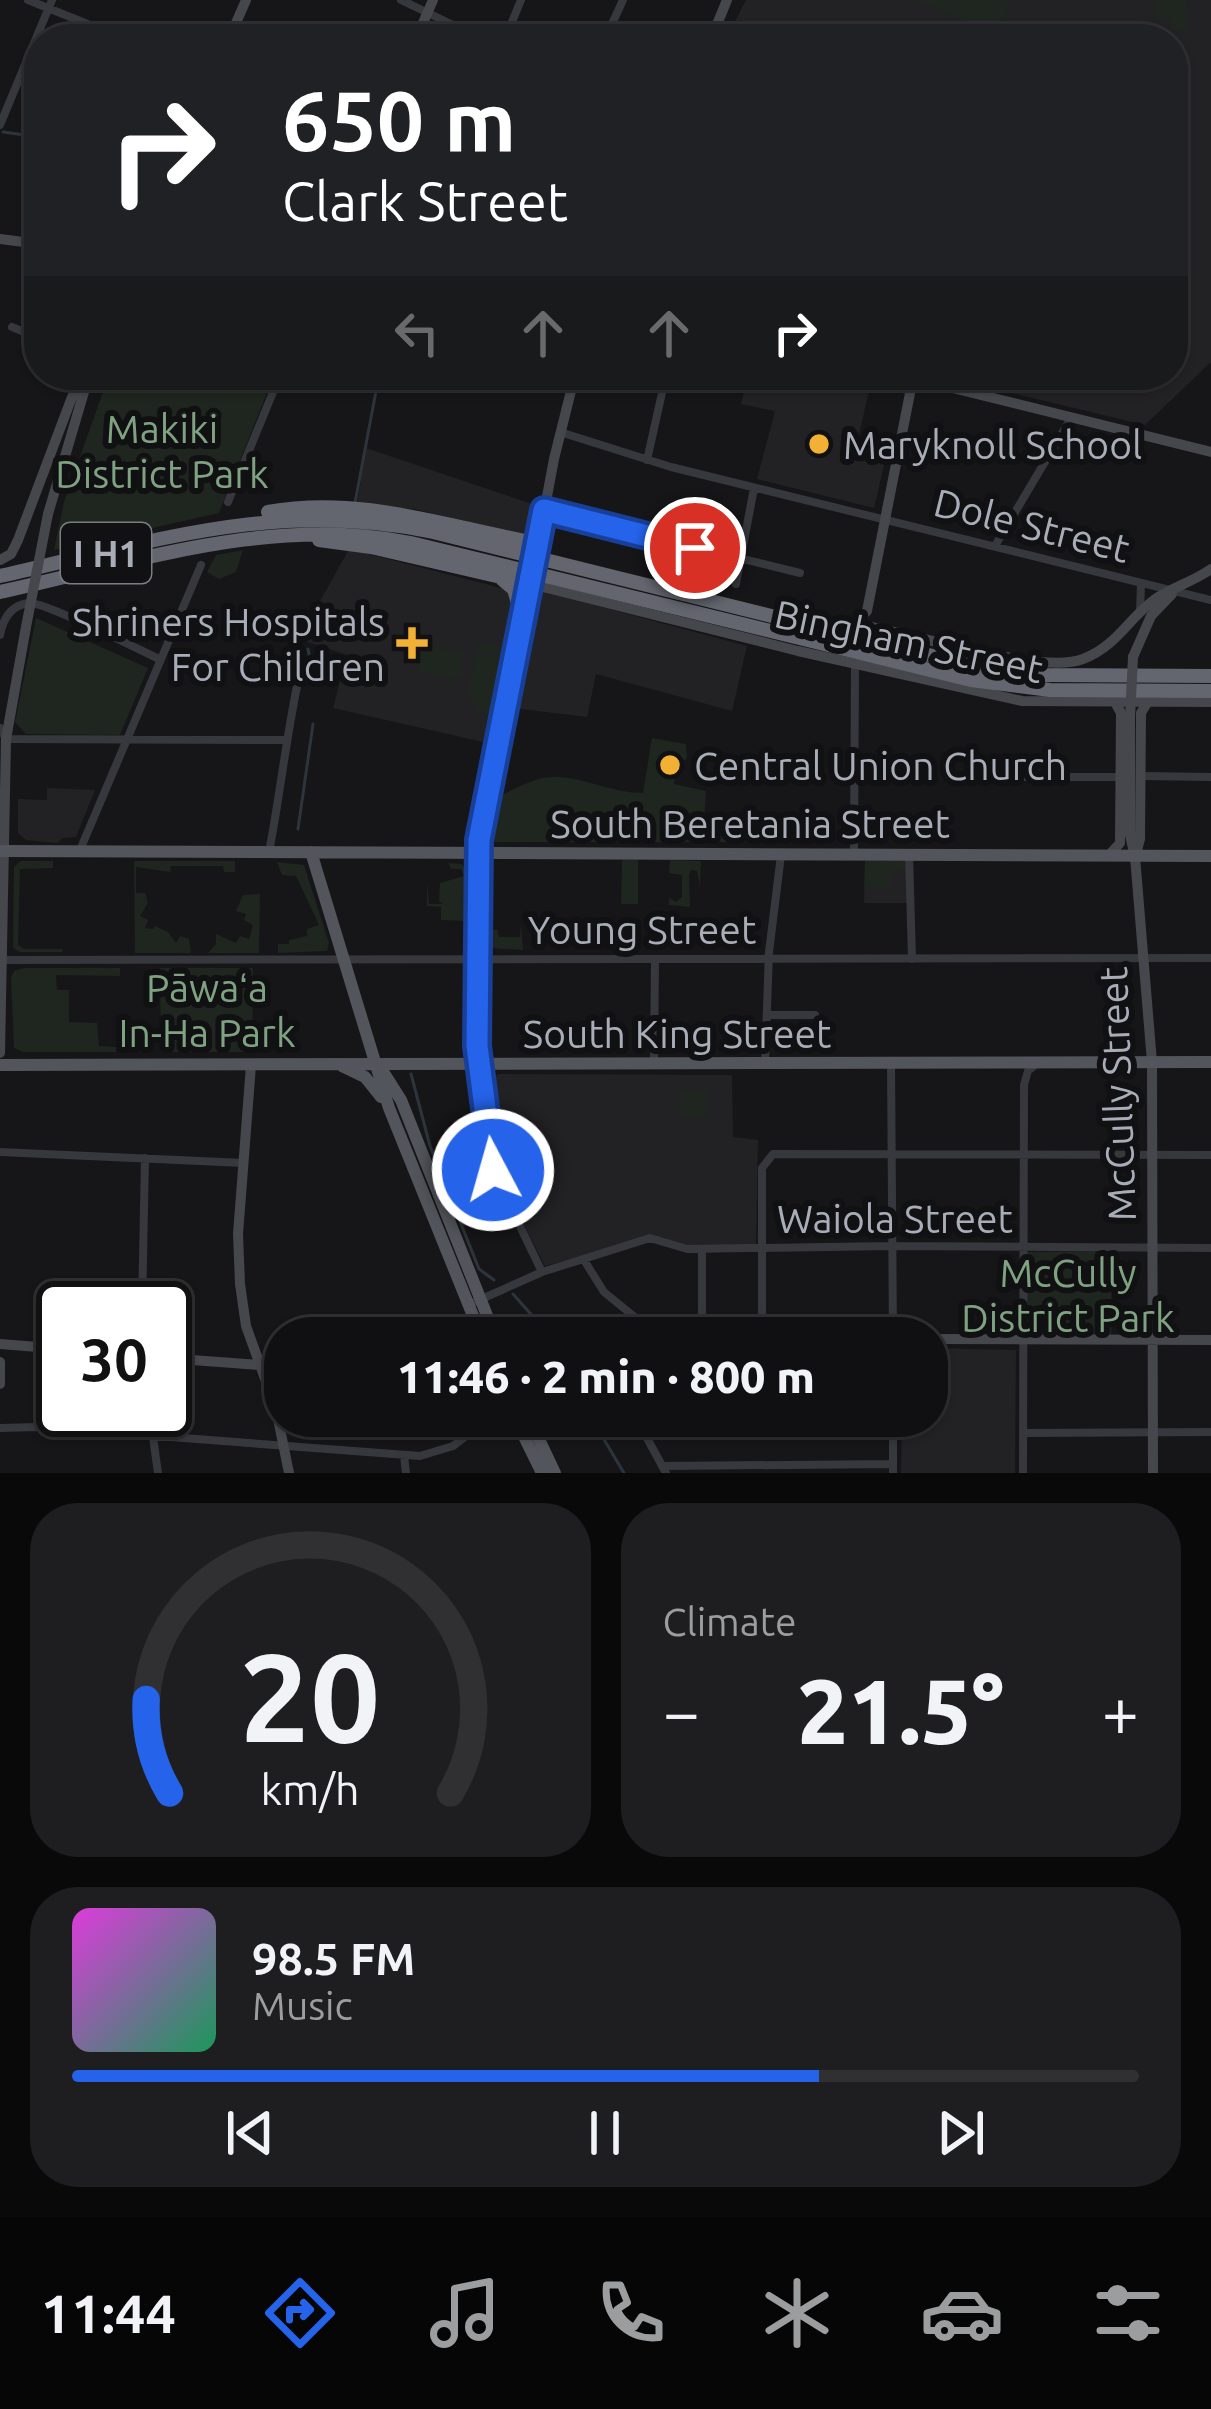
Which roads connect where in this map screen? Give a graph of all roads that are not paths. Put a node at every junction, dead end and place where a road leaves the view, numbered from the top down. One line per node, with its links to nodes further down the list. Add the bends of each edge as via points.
1 (28, 0): 3 (street)
2 (401, 0): 4 (street)
3 (50, 4): 5 (street)
4 (431, 6): 6 (street)
5 (92, 24)
6 (459, 24)
7 (24, 67): 8 (street)
8 (0, 125)
9 (12, 327): 10 (street)
10 (24, 332)
11 (78, 390): 19 (street)
12 (274, 390): 23 (street)
13 (571, 390): 18 (street)
14 (663, 390): 21 (street)
15 (905, 390): 25 (street)
16 (960, 390): 17 (street)
17 (1071, 417): 20 (street); 29 (street)
18 (560, 432): 21 (street, Dole Street); 24 (street)
19 (62, 440): 31 (street, via 11,554); 56 (street, bridge)
20 (1210, 448)
21 (647, 460): 22 (street, Dole Street)
22 (754, 488): 25 (street, Dole Street); 30 (street)
23 (228, 502)
24 (544, 510): 27 (street); 30 (street)
25 (886, 518): 29 (street, Dole Street); 43 (street)
26 (212, 529): 27 (highway, via 312,507 418,516 525,541); 35 (highway, I H1); 44 (highway, I H1, via 298,518 385,523)
27 (539, 532): 37 (street, bridge)
28 (230, 540): 36 (highway, via 329,541); 40 (highway, I H1); 54 (highway, I H1, via 366,534 971,680)
29 (995, 546): 39 (street, Dole Street)
30 (741, 558): 34 (street); 38 (street)
31 (0, 560)
32 (200, 565): 50 (street)
33 (1211, 569): 41 (street)
34 (800, 572)
35 (0, 576)
36 (502, 579): 37 (highway); 46 (highway, via 514,589)
37 (531, 584): 46 (street); 51 (street, Bingham Street)
38 (736, 584)
39 (1142, 584): 41 (street, Dole Street); 45 (street)
40 (5, 592)
41 (1175, 592): 42 (street, Dole Street); 45 (street, via 1155,598)
42 (1211, 600)
43 (867, 611): 47 (street); 48 (street)
44 (766, 614): 47 (highway); 53 (highway, I H1, via 1000,670)
45 (1145, 615): 48 (street, via 1078,662 997,655); 55 (street, McCully Street, bridge)
46 (524, 624): 69 (street)
47 (853, 624): 48 (street)
48 (874, 628)
49 (0, 635): 50 (street, via 13,609 36,603)
50 (159, 659): 58 (street)
51 (855, 665): 55 (street, Bingham Street, via 1022,701); 71 (street)
52 (301, 667): 57 (street)
53 (1211, 676)
54 (1211, 696): 55 (street, Bingham Street)
55 (1131, 710): 59 (street, McCully Street); 62 (street, McCully Street); 64 (street, McCully Street)
56 (4, 731): 58 (street); 65 (street)
57 (284, 740): 58 (street); 67 (street)
58 (126, 741): 66 (street)
59 (1140, 776): 60 (street); 75 (street, McCully Street)
60 (1211, 776)
61 (962, 777): 62 (street)
62 (1120, 777): 63 (street, McCully Street)
63 (1120, 815): 64 (street); 73 (street, McCully Street, via 1119,848)
64 (1130, 836): 75 (street, McCully Street)
65 (1, 851): 66 (main road, South Beretania Street); 82 (street)
66 (79, 851): 67 (main road, South Beretania Street)
67 (269, 852): 68 (main road, South Beretania Street)
68 (310, 852): 69 (main road, South Beretania Street); 83 (main road)
69 (478, 853): 70 (main road, South Beretania Street); 76 (street)
70 (781, 853): 71 (main road, South Beretania Street); 81 (street)
71 (854, 853): 72 (main road, South Beretania Street)
72 (909, 853): 73 (main road, South Beretania Street); 78 (street)
73 (1101, 856): 75 (main road, South Beretania Street)
74 (1211, 856): 75 (main road, South Beretania Street)
75 (1135, 857): 79 (street, McCully Street)
76 (476, 958): 77 (street, Young Street); 83 (street, Young Street); 97 (street)
77 (656, 958): 81 (street, Young Street); 90 (street)
78 (911, 958): 79 (street, Young Street); 81 (street, Young Street)
79 (1143, 958): 80 (street, Young Street); 88 (street, McCully Street)
80 (1211, 958)
81 (769, 959): 84 (street)
82 (1, 960): 83 (street, Young Street); 86 (street)
83 (344, 961): 95 (main road)
84 (767, 1015): 85 (street); 91 (street)
85 (815, 1015)
86 (0, 1060): 93 (main road, South King Street); 98 (street)
87 (1042, 1062): 88 (main road, South King Street); 92 (main road, South King Street); 102 (street, via 1024,1081)
88 (1151, 1062): 89 (main road, South King Street); 103 (street, McCully Street)
89 (1211, 1062)
90 (654, 1063): 91 (main road, South King Street); 97 (main road, South King Street)
91 (765, 1063): 92 (main road, South King Street)
92 (891, 1063): 101 (street)
93 (251, 1064): 94 (main road, South King Street); 106 (street)
94 (337, 1064): 95 (main road, South King Street); 99 (main road)
95 (378, 1064): 96 (main road, South King Street); 99 (main road)
96 (419, 1064): 97 (main road, South King Street); 99 (main road, via 399,1079)
97 (481, 1064): 114 (street, via 493,1170)
98 (0, 1078)
99 (395, 1104): 116 (main road)
100 (0, 1152): 105 (street)
101 (892, 1154): 102 (street); 107 (street); 108 (street, via 768,1156)
102 (1023, 1154): 103 (street); 109 (street)
103 (1152, 1155): 104 (street); 110 (street, McCully Street)
104 (1211, 1155)
105 (145, 1158): 106 (street); 115 (street)
106 (244, 1163): 131 (street, via 239,1284)
107 (892, 1246): 108 (street, Waiola Street); 109 (street, Waiola Street); 122 (street)
108 (762, 1248): 112 (street, Waiola Street); 121 (street)
109 (1022, 1248): 110 (street, Waiola Street); 124 (street)
110 (1152, 1248): 111 (street, Waiola Street); 125 (street, McCully Street)
111 (1211, 1248)
112 (702, 1250): 113 (street, Waiola Street, via 650,1238); 120 (street)
113 (584, 1260): 114 (street, Waiola Street); 119 (street, via 604,1292)
114 (542, 1272): 116 (street, Waiola Street)
115 (143, 1281)
116 (474, 1302): 117 (main road); 118 (main road)
117 (477, 1317)
118 (483, 1317)
119 (635, 1317)
120 (702, 1317)
121 (763, 1317)
122 (893, 1317)
123 (948, 1339): 124 (street)
124 (1023, 1340): 125 (street); 135 (street)
125 (1153, 1340): 126 (street); 137 (street, McCully Street)
126 (1211, 1340)
127 (0, 1344): 128 (street)
128 (36, 1347)
129 (192, 1360): 131 (street)
130 (0, 1362): 132 (street)
131 (259, 1365): 144 (street)
132 (0, 1384)
133 (36, 1427): 134 (street)
134 (0, 1428)
135 (1023, 1432): 137 (street); 153 (street)
136 (1211, 1432): 137 (street)
137 (1153, 1433): 154 (street, McCully Street)
138 (153, 1437): 144 (street); 148 (street)
139 (465, 1437): 145 (street)
140 (524, 1437): 151 (main road)
141 (538, 1437): 152 (main road)
142 (644, 1437): 147 (street)
143 (893, 1437): 146 (street)
144 (284, 1447): 145 (street); 149 (street)
145 (404, 1456): 150 (street)
146 (893, 1469): 147 (street)
147 (664, 1470)
148 (158, 1473)
149 (289, 1473)
150 (406, 1473)
151 (542, 1473)
152 (555, 1473)
153 (1023, 1473)
154 (1153, 1473)

